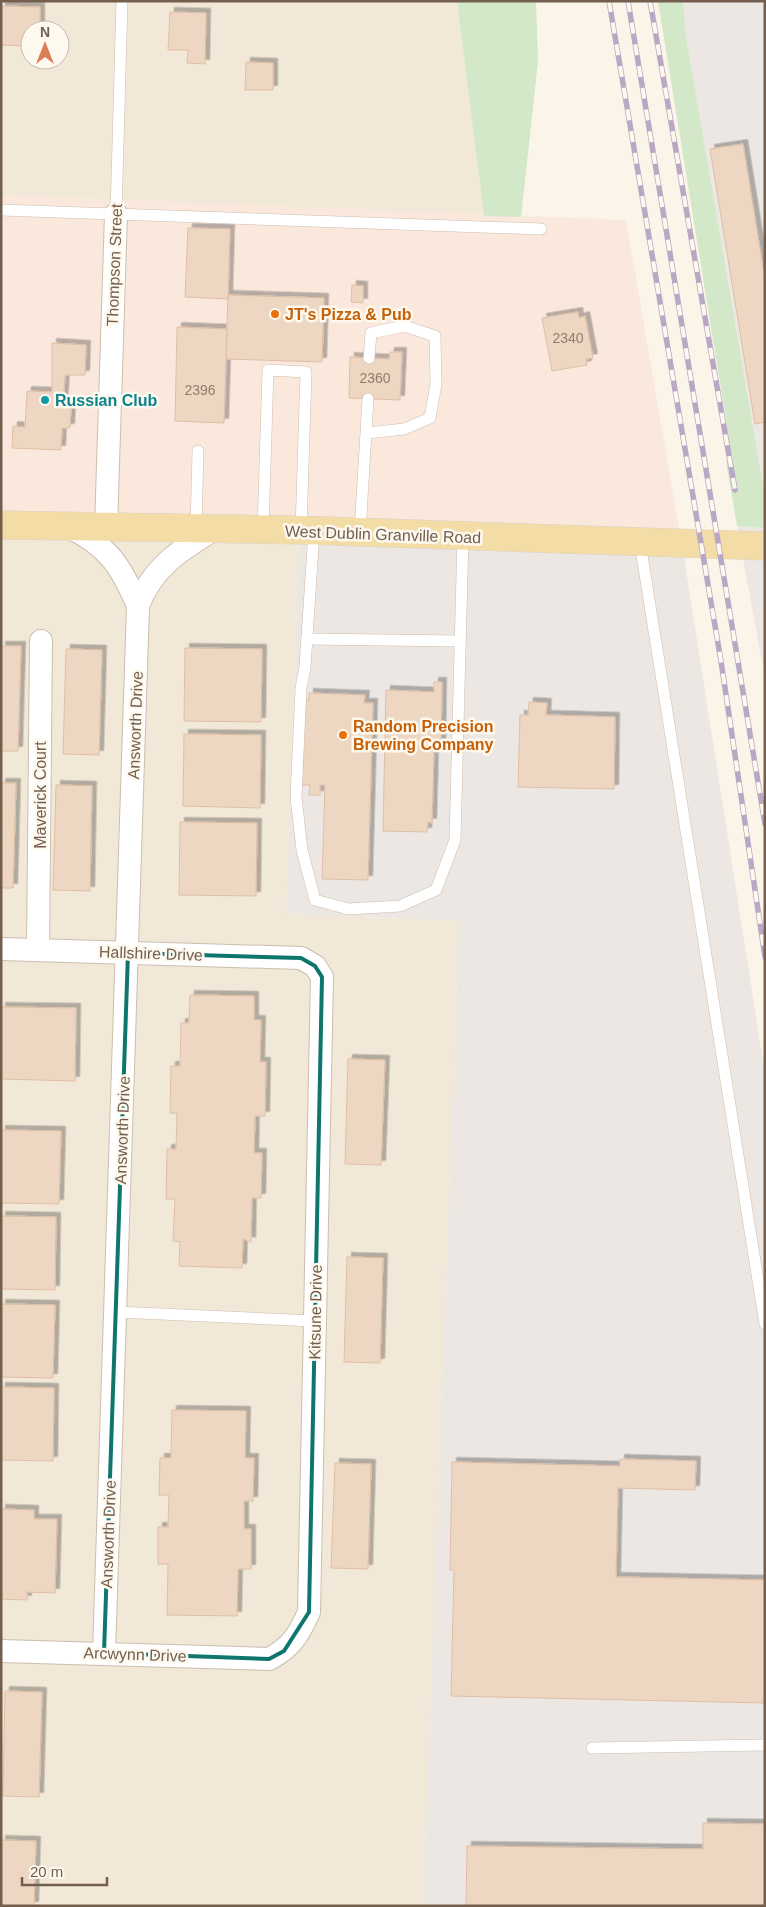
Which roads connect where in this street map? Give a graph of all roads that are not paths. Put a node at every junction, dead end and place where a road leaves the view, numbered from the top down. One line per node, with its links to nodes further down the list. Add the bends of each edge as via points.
1 (122, 1): 3 (lane, Thompson Street)
2 (1, 210): 3 (lane)
3 (116, 214): 4 (lane); 11 (street, Thompson Street)
4 (541, 229)
5 (369, 358): 7 (lane, via 371,333 404,326 434,336 436,384 430,418 404,429)
6 (368, 399): 7 (lane)
7 (368, 434): 15 (lane)
8 (198, 451): 12 (lane)
9 (1, 525): 10 (main road, West Dublin Granville Road)
10 (69, 527): 11 (main road, West Dublin Granville Road); 19 (street, Answorth Drive, via 103,548 124,573)
11 (106, 528): 12 (main road, West Dublin Granville Road)
12 (205, 529): 13 (main road, West Dublin Granville Road); 19 (street, Answorth Drive, via 159,569)
13 (263, 530): 14 (main road, West Dublin Granville Road); 14 (lane, via 268,370 306,372)
14 (307, 531): 15 (main road, West Dublin Granville Road); 20 (lane)
15 (360, 532): 16 (main road, West Dublin Granville Road)
16 (463, 537): 17 (main road, West Dublin Granville Road); 22 (lane)
17 (640, 543): 18 (main road, West Dublin Granville Road); 29 (lane)
18 (765, 546)
19 (138, 606): 25 (street, Answorth Drive)
20 (307, 639): 22 (lane); 22 (lane, via 301,688 296,797 302,850 315,900 348,909 400,906 436,890 455,840)
21 (41, 641): 24 (street, Maverick Court)
22 (460, 641)
23 (1, 949): 24 (street, Hallshire Drive)
24 (38, 950): 25 (street, Hallshire Drive)
25 (128, 953): 26 (street, Hallshire Drive); 27 (street, Answorth Drive)
26 (301, 958): 28 (street, Kitsune Drive, via 315,966 322,977)
27 (116, 1312): 28 (lane); 31 (street, Answorth Drive)
28 (314, 1320): 32 (street, Kitsune Drive, via 309,1612 300,1633 284,1651)
29 (765, 1324)
30 (1, 1651): 31 (street, Arcwynn Drive)
31 (104, 1653): 32 (street, Arcwynn Drive)
32 (269, 1658)
33 (765, 1745): 34 (lane)
34 (592, 1748)

